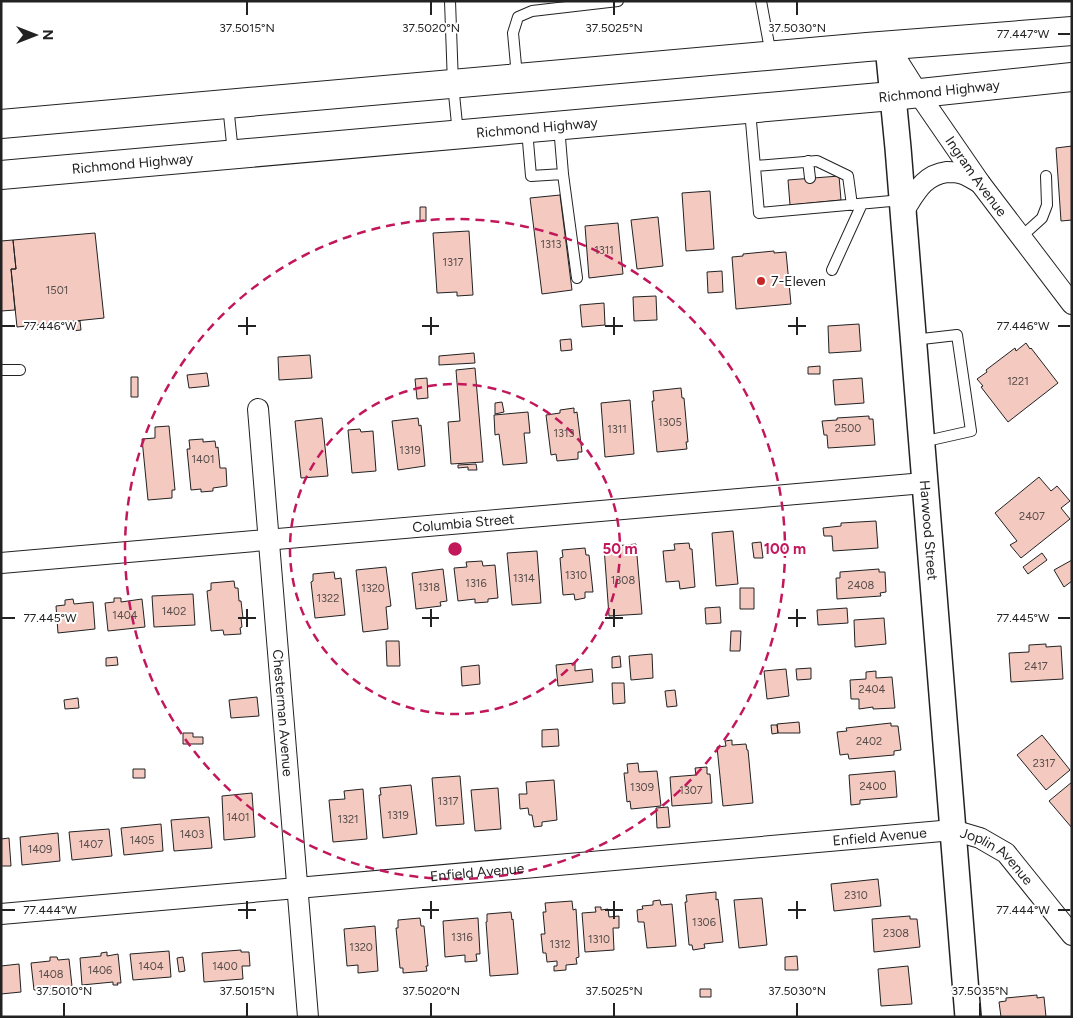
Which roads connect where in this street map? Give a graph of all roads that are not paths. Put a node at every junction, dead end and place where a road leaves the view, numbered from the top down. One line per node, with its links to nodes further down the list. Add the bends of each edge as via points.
1 (450, 1): 9 (lane)
2 (618, 1): 8 (lane, via 532,11 518,17 513,33)
3 (761, 1): 6 (lane)
4 (1072, 30): 5 (main road)
5 (888, 46): 6 (main road); 10 (street, Harwood Street)
6 (771, 56): 8 (main road)
7 (1072, 77): 10 (main road, Richmond Highway)
8 (517, 79): 9 (main road)
9 (453, 84): 11 (main road); 16 (lane)
10 (905, 95): 12 (main road, Richmond Highway); 24 (street, Ingram Avenue); 26 (street, Harwood Street)
11 (228, 104): 13 (main road); 17 (lane)
12 (750, 108): 14 (main road, Richmond Highway); 19 (lane)
13 (1, 124)
14 (559, 126): 15 (main road, Richmond Highway); 20 (lane)
15 (527, 129): 16 (main road, Richmond Highway); 20 (lane, via 531,176)
16 (458, 135): 17 (main road, Richmond Highway)
17 (233, 155): 21 (main road, Richmond Highway)
18 (808, 161): 19 (lane); 23 (lane); 25 (lane, via 816,161 848,176)
19 (756, 166): 25 (lane, via 759,213 812,205)
20 (563, 174): 29 (lane)
21 (1, 176)
22 (1046, 176): 27 (lane, via 1045,211 1042,218)
23 (810, 178)
24 (980, 183): 26 (street, via 957,172 936,174); 27 (street, Ingram Avenue)
25 (857, 204): 26 (lane); 28 (lane)
26 (902, 206): 31 (street, Harwood Street)
27 (1021, 237): 30 (street, Ingram Avenue)
28 (832, 270)
29 (577, 278)
30 (1072, 304)
31 (913, 340): 35 (street, Harwood Street); 35 (lane, via 957,335 970,431)
32 (1, 370): 33 (lane)
33 (20, 370)
34 (258, 409): 37 (street, Chesterman Avenue)
35 (921, 442): 36 (street, Harwood Street)
36 (924, 482): 37 (street, Columbia Street); 39 (street, Harwood Street)
37 (269, 539): 38 (street, Columbia Street); 40 (street, Chesterman Avenue)
38 (1, 562)
39 (953, 830): 40 (street, Enfield Avenue); 42 (street, Joplin Avenue, via 980,838 1006,853); 44 (street, Harwood Street)
40 (298, 888): 41 (street, Enfield Avenue); 43 (street, Chesterman Avenue)
41 (1, 914)
42 (1072, 935)
43 (308, 1017)
44 (968, 1017)

